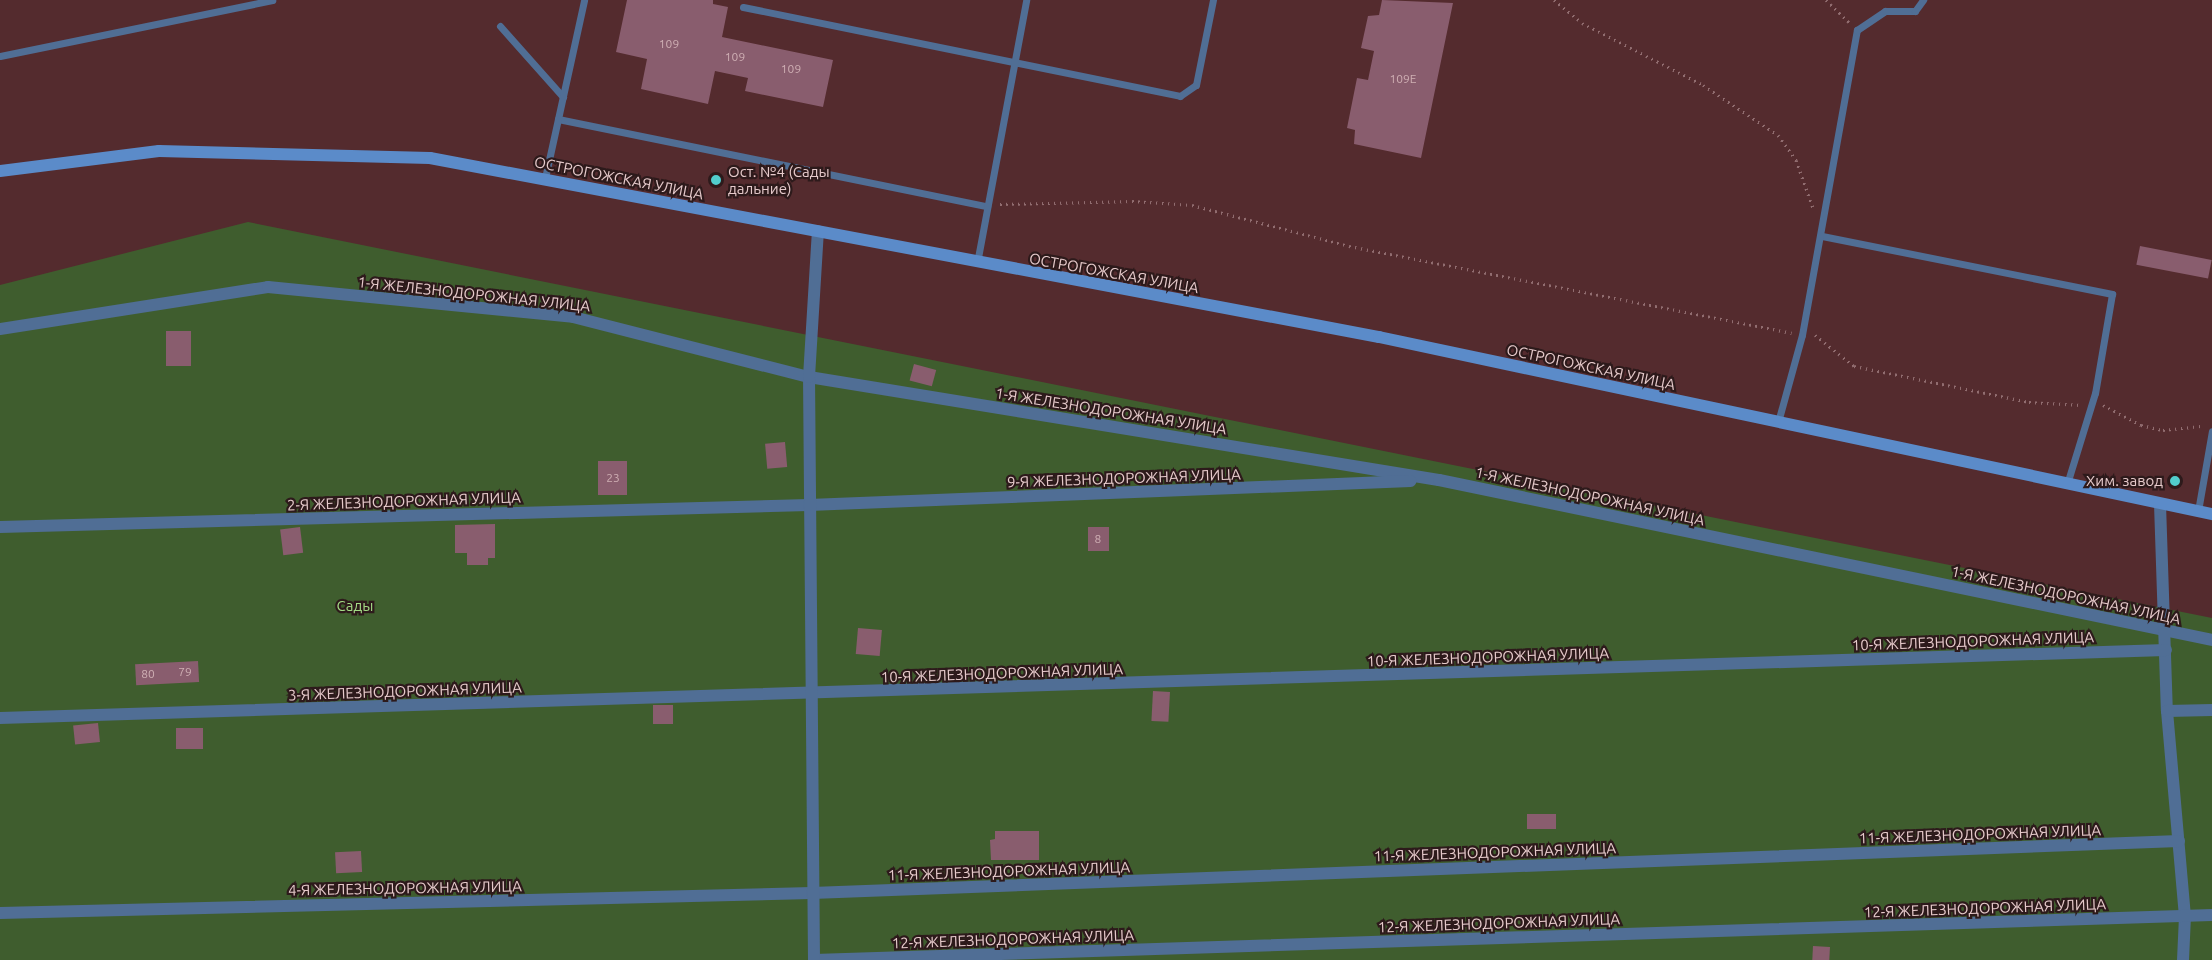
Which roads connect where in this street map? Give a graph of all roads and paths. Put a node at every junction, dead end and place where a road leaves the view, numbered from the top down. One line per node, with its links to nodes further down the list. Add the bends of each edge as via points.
1 (272, 0): 11 (lane)
2 (584, 0): 13 (lane)
3 (1026, 0): 12 (lane)
4 (1213, 0): 12 (lane, via 1196,85 1180,96)
5 (1554, 0): 19 (path, via 1582,23 1703,85 1778,135 1796,160)
6 (1826, 0): 10 (path)
7 (1923, 0): 10 (lane, via 1915,11 1885,11)
8 (742, 7): 12 (lane)
9 (500, 26): 13 (lane)
10 (1857, 30): 19 (lane)
11 (0, 56)
12 (1014, 63): 17 (lane)
13 (563, 97): 14 (lane)
14 (558, 119): 16 (lane); 17 (lane)
15 (0, 171): 16 (street, ОСТРОГОЖСКАЯ УЛИЦА, via 159,151 315,152 430,158)
16 (545, 178): 18 (street, ОСТРОГОЖСКАЯ УЛИЦА)
17 (987, 206): 20 (lane); 23 (path, via 1072,201 1192,205 1361,249)
18 (818, 231): 20 (street, ОСТРОГОЖСКАЯ УЛИЦА); 24 (street)
19 (1822, 236): 21 (lane); 25 (lane, via 2112,294)
20 (977, 262): 26 (street, ОСТРОГОЖСКАЯ УЛИЦА, via 1379,337)
21 (1805, 323): 23 (lane); 25 (path, via 1822,343 1854,366 2029,402)
22 (0, 328): 24 (street, 1-Я ЖЕЛЕЗНОДОРОЖНАЯ УЛИЦА, via 268,287 573,317)
23 (1802, 335): 26 (lane)
24 (809, 377): 29 (street, 1-Я ЖЕЛЕЗНОДОРОЖНАЯ УЛИЦА); 32 (street)
25 (2091, 405): 27 (path, via 2106,405 2141,425 2163,430); 30 (lane)
26 (1778, 422): 30 (street, ОСТРОГОЖСКАЯ УЛИЦА)
27 (2212, 425)
28 (2212, 431): 33 (lane)
29 (1439, 480): 32 (street, 9-Я ЖЕЛЕЗНОДОРОЖНАЯ УЛИЦА); 36 (street, 1-Я ЖЕЛЕЗНОДОРОЖНАЯ УЛИЦА)
30 (2067, 484): 31 (street, ОСТРОГОЖСКАЯ УЛИЦА)
31 (2160, 504): 33 (street, ОСТРОГОЖСКАЯ УЛИЦА); 36 (street)
32 (809, 505): 35 (street, 2-Я ЖЕЛЕЗНОДОРОЖНАЯ УЛИЦА); 39 (street)
33 (2198, 511): 34 (street, ОСТРОГОЖСКАЯ УЛИЦА)
34 (2212, 514)
35 (0, 527)
36 (2165, 631): 37 (street, 1-Я ЖЕЛЕЗНОДОРОЖНАЯ УЛИЦА); 38 (street)
37 (2212, 640)
38 (2166, 650): 39 (street, 10-Я ЖЕЛЕЗНОДОРОЖНАЯ УЛИЦА); 41 (street)
39 (810, 694): 42 (street, 3-Я ЖЕЛЕЗНОДОРОЖНАЯ УЛИЦА); 44 (street)
40 (2212, 710): 41 (street)
41 (2167, 711): 43 (street)
42 (0, 718)
43 (2179, 841): 44 (street, 11-Я ЖЕЛЕЗНОДОРОЖНАЯ УЛИЦА); 47 (street)
44 (812, 893): 45 (street, 4-Я ЖЕЛЕЗНОДОРОЖНАЯ УЛИЦА); 48 (street)
45 (0, 913)
46 (2212, 915): 47 (street, 12-Я ЖЕЛЕЗНОДОРОЖНАЯ УЛИЦА)
47 (2185, 916): 48 (street, 12-Я ЖЕЛЕЗНОДОРОЖНАЯ УЛИЦА); 49 (street)
48 (814, 960)
49 (2184, 960)

